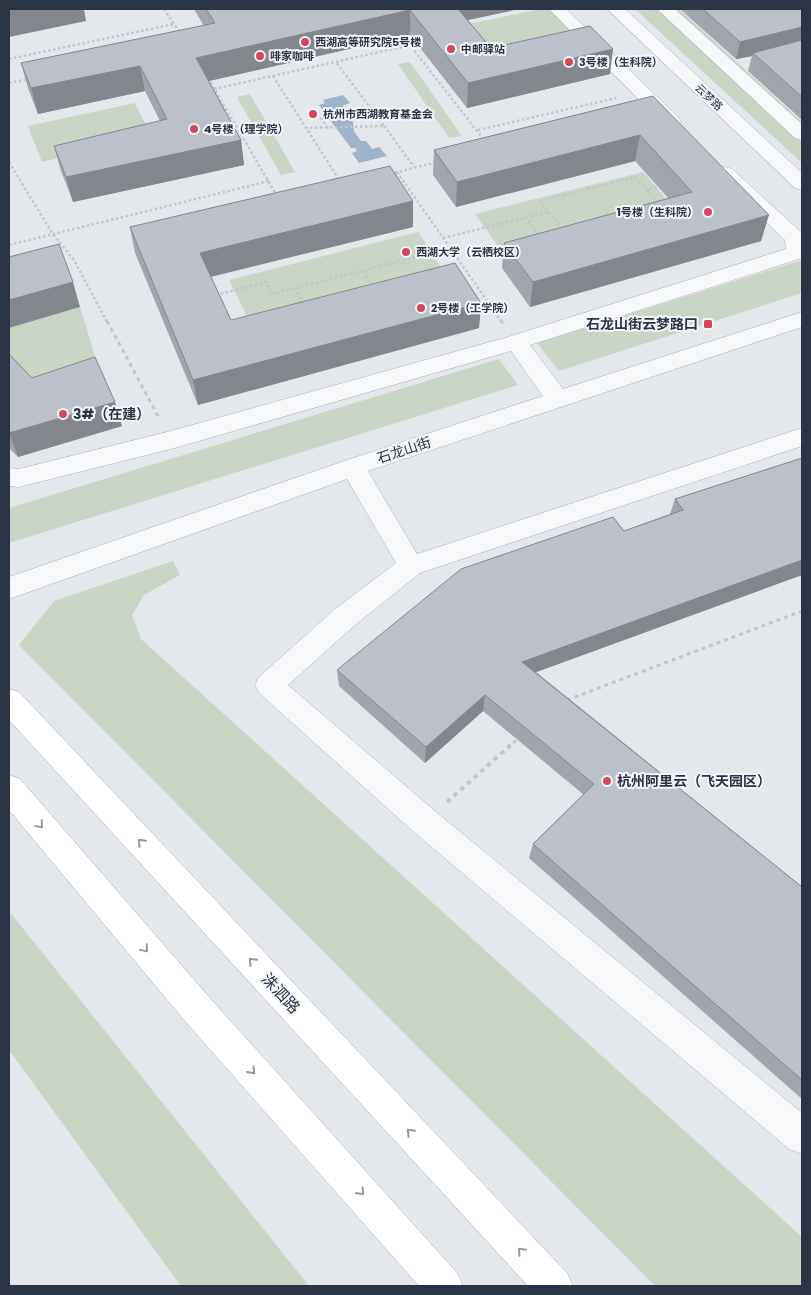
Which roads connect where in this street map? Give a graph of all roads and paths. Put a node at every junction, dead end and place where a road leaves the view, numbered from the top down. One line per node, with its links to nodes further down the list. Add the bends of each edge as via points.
1 (164, 9): 5 (path)
2 (557, 9): 19 (street)
3 (615, 9): 16 (street, 云梦路)
4 (668, 9): 12 (street)
5 (174, 24): 7 (path); 9 (path)
6 (399, 31): 8 (path)
7 (183, 37)
8 (411, 46): 10 (path); 24 (path)
9 (9, 59)
10 (336, 62): 14 (path); 20 (path)
11 (748, 64): 12 (street)
12 (730, 68): 25 (street)
13 (205, 74): 18 (path)
14 (272, 76): 18 (path); 22 (path)
15 (28, 79): 17 (path)
16 (692, 81): 19 (street); 35 (street, 云梦路)
17 (9, 83)
18 (214, 89): 34 (path)
19 (640, 93): 24 (path); 26 (street)
20 (367, 107): 21 (path); 23 (path, via 324,116 321,118)
21 (384, 126): 23 (path); 31 (path)
22 (305, 128): 23 (path); 36 (path)
23 (328, 128)
24 (478, 130): 27 (path)
25 (800, 130)
26 (683, 132)
27 (486, 142)
28 (711, 159): 57 (street, via 795,238 797,253)
29 (443, 160): 31 (path)
30 (9, 162): 44 (path)
31 (414, 167): 32 (path)
32 (397, 172): 33 (path); 45 (path)
33 (388, 174)
34 (269, 181): 39 (path); 44 (path)
35 (802, 184)
36 (343, 185)
37 (658, 187): 38 (path)
38 (647, 190): 40 (path); 41 (path, via 635,177 540,201)
39 (280, 200)
40 (659, 204)
41 (548, 212): 42 (path); 43 (path)
42 (525, 218): 45 (path); 46 (path)
43 (563, 230)
44 (52, 233): 47 (path); 60 (path, via 74,260)
45 (443, 238): 48 (path)
46 (544, 243)
47 (9, 245)
48 (451, 248): 49 (path); 50 (path)
49 (465, 268): 51 (path); 57 (path)
50 (363, 271): 52 (path); 53 (path)
51 (456, 271)
52 (295, 288): 54 (path, via 272,294 266,282); 55 (path)
53 (375, 292)
54 (213, 296)
55 (306, 310)
56 (802, 319): 58 (street, 石龙山街)
57 (516, 342): 58 (street); 60 (street)
58 (558, 399): 61 (street, 石龙山街)
59 (802, 437): 63 (street)
60 (171, 440): 62 (street, via 19,478)
61 (353, 467): 63 (street); 64 (street, 石龙山街)
62 (9, 477)
63 (411, 566): 70 (street, via 345,618 269,685)
64 (9, 588)
65 (802, 611): 67 (path)
66 (9, 701): 73 (main road, 洙泗路, one-way to 66)
67 (558, 703)
68 (521, 736): 70 (path)
69 (9, 788): 72 (main road, one-way to 72, via 196,1009)
70 (425, 822): 71 (street)
71 (802, 1136)
72 (444, 1286)
73 (554, 1286)

